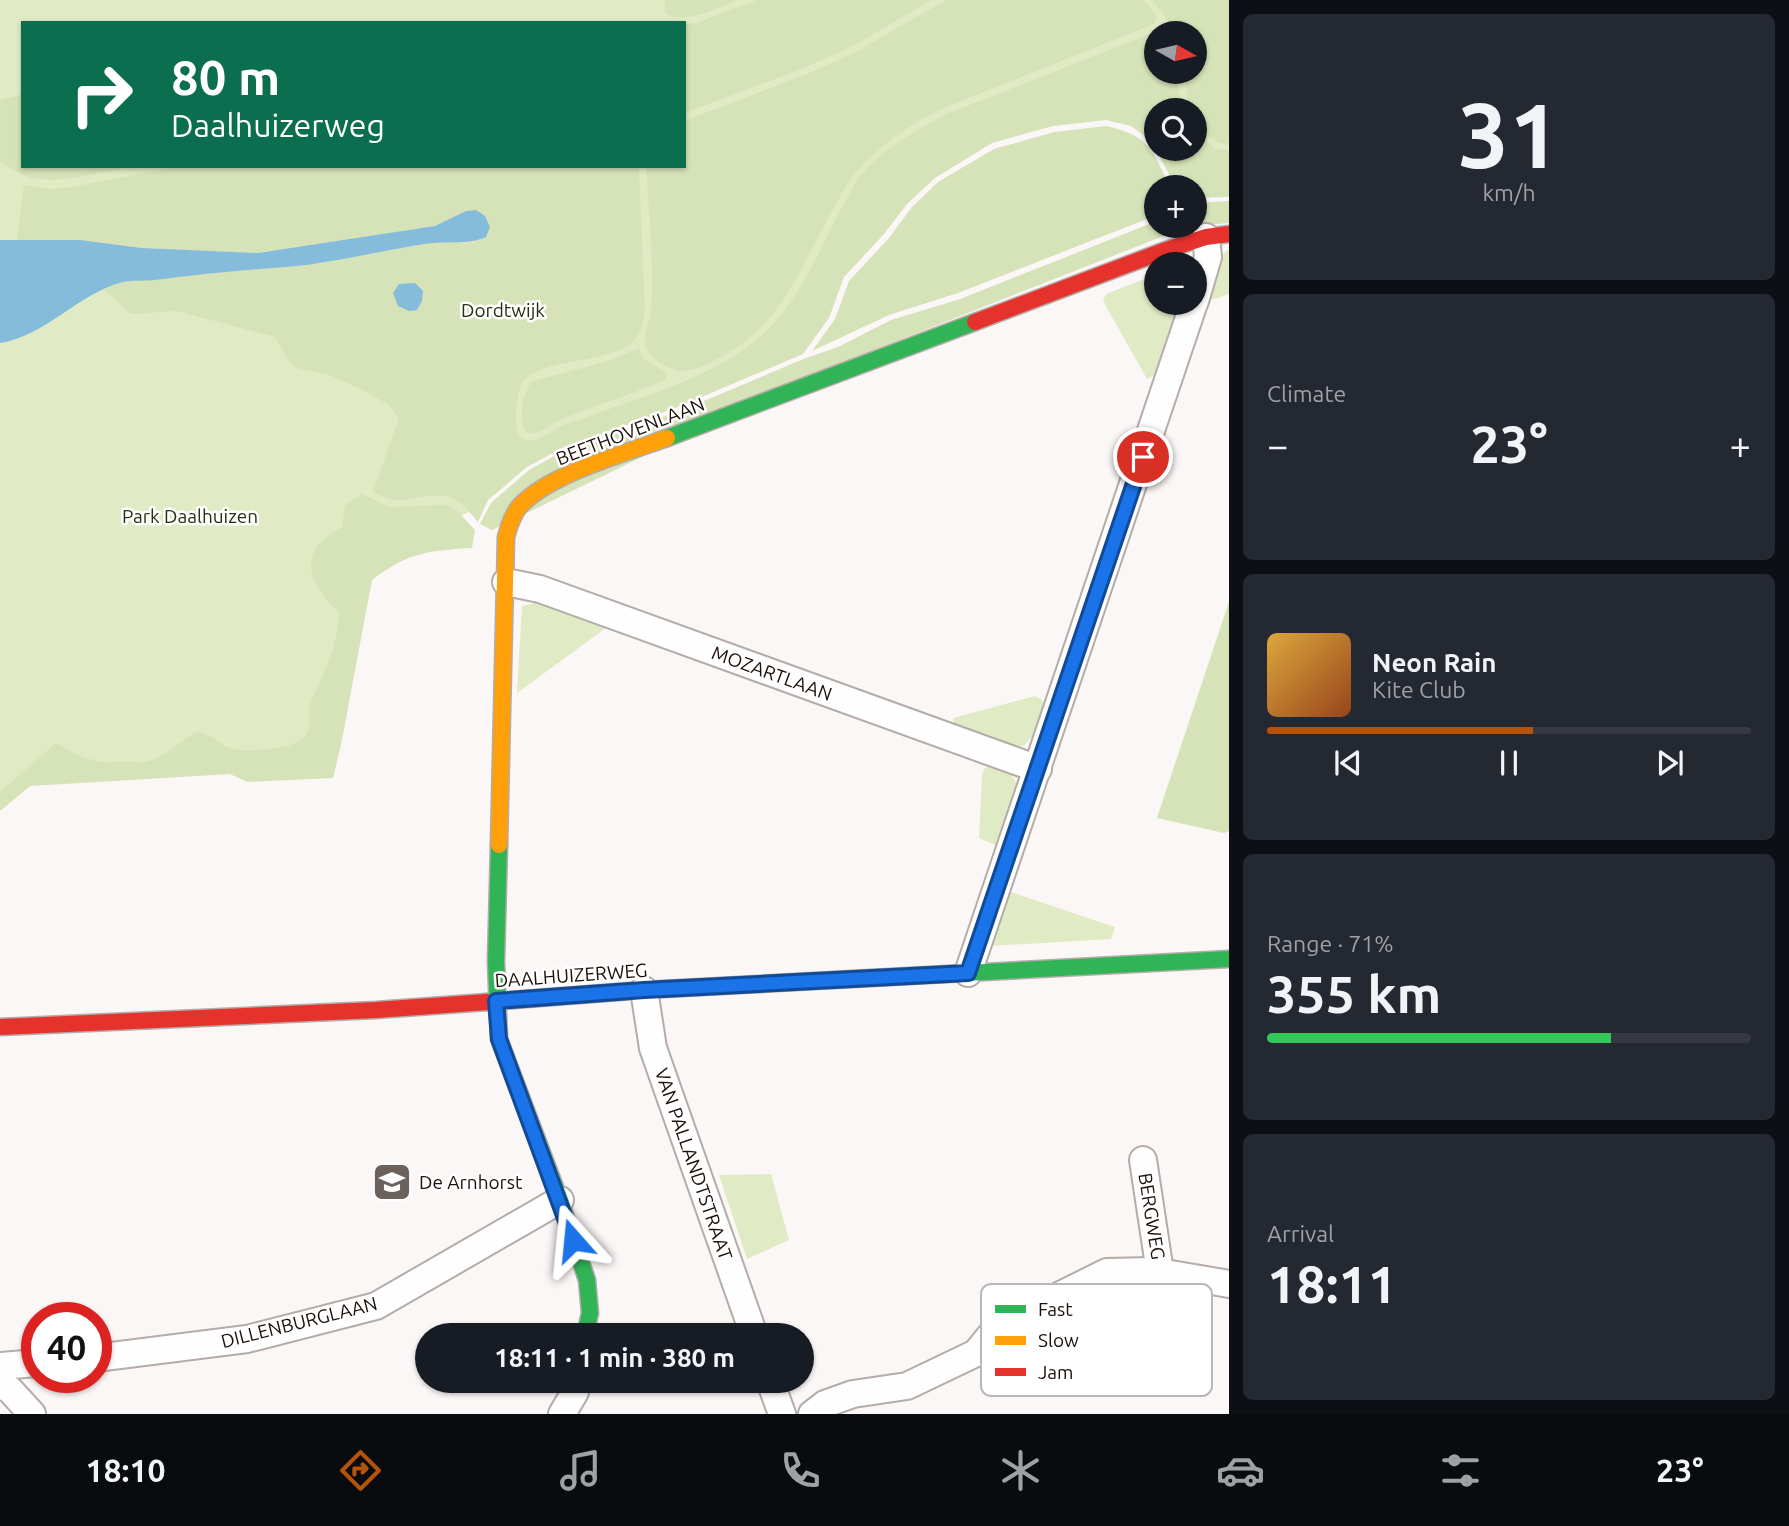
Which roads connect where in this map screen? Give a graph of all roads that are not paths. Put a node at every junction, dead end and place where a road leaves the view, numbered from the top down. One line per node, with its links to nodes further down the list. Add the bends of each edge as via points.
1 (1217, 236): 2 (street); 4 (street, BEETHOVENLAAN, via 562,479 528,498 511,517)
2 (1207, 260)
3 (1191, 315): 5 (street)
4 (506, 582): 5 (street, MOZARTLAAN, via 540,589); 9 (street, BEETHOVENLAAN)
5 (1038, 769): 7 (street)
6 (1229, 959): 7 (street, DAALHUIZERWEG)
7 (968, 973): 8 (street, DAALHUIZERWEG)
8 (644, 990): 9 (street, DAALHUIZERWEG); 17 (street, VAN PALLANDTSTRAAT, via 653,1048)
9 (496, 1001): 10 (street, DAALHUIZERWEG); 12 (street, BEETHOVENLAAN, via 499,1039)
10 (0, 1027)
11 (1143, 1160): 13 (street, BERGWEG)
12 (560, 1200): 16 (street, BEETHOVENLAAN, via 587,1280); 19 (street, DILLENBURGLAAN, via 376,1306 247,1339)
13 (1160, 1272): 14 (street, BERGWEG, via 1108,1272); 15 (street, BERGWEG)
14 (1084, 1284)
15 (1229, 1284)
16 (588, 1323)
17 (750, 1323)
18 (981, 1347): 28 (street, BERGWEG, via 907,1386 853,1394)
19 (112, 1356)
20 (21, 1364): 21 (street)
21 (0, 1366)
22 (0, 1384): 25 (street)
23 (574, 1393): 26 (street)
24 (774, 1393): 27 (street)
25 (32, 1414)
26 (562, 1414)
27 (782, 1414)
28 (812, 1414)

